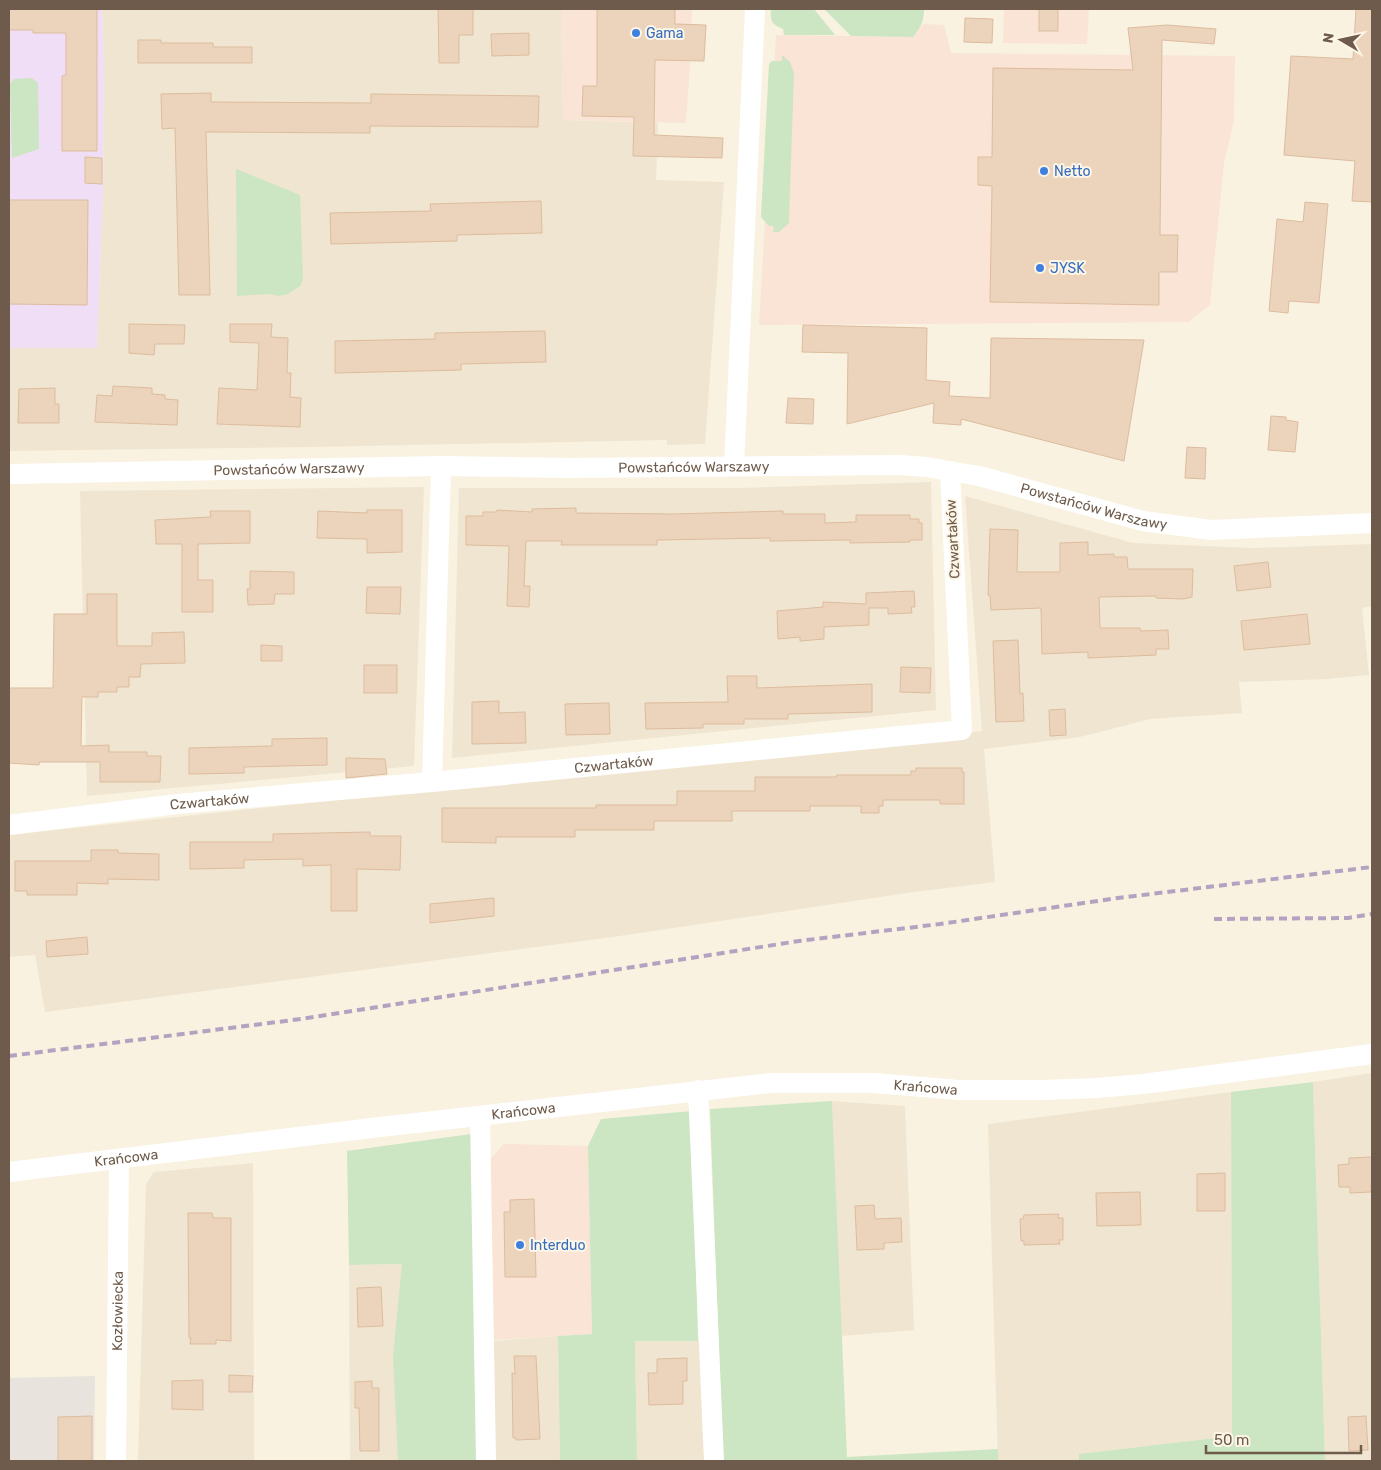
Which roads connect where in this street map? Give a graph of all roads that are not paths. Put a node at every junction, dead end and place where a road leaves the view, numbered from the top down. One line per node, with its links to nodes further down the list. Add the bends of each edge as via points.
1 (755, 9): 3 (street)
2 (441, 466): 3 (street, Powstańców Warszawy); 5 (street, Powstańców Warszawy); 7 (street)
3 (734, 466): 4 (street, Powstańców Warszawy, via 898,465)
4 (950, 471): 6 (street, Powstańców Warszawy, via 1143,521 1211,530); 7 (street, Czwartaków, via 962,730)
5 (9, 474)
6 (1372, 523)
7 (432, 782): 8 (street, Czwartaków, via 177,804)
8 (9, 826)
9 (1372, 1054): 10 (street, Krańcowa, via 1096,1088 959,1090 820,1082)
10 (698, 1090): 11 (street, Krańcowa); 16 (street)
11 (480, 1116): 12 (street, Krańcowa); 15 (street, Krańcowa)
12 (119, 1160): 13 (street, Krańcowa); 14 (street, Kozłowiecka)
13 (9, 1172)
14 (116, 1461)
15 (486, 1461)
16 (714, 1461)

